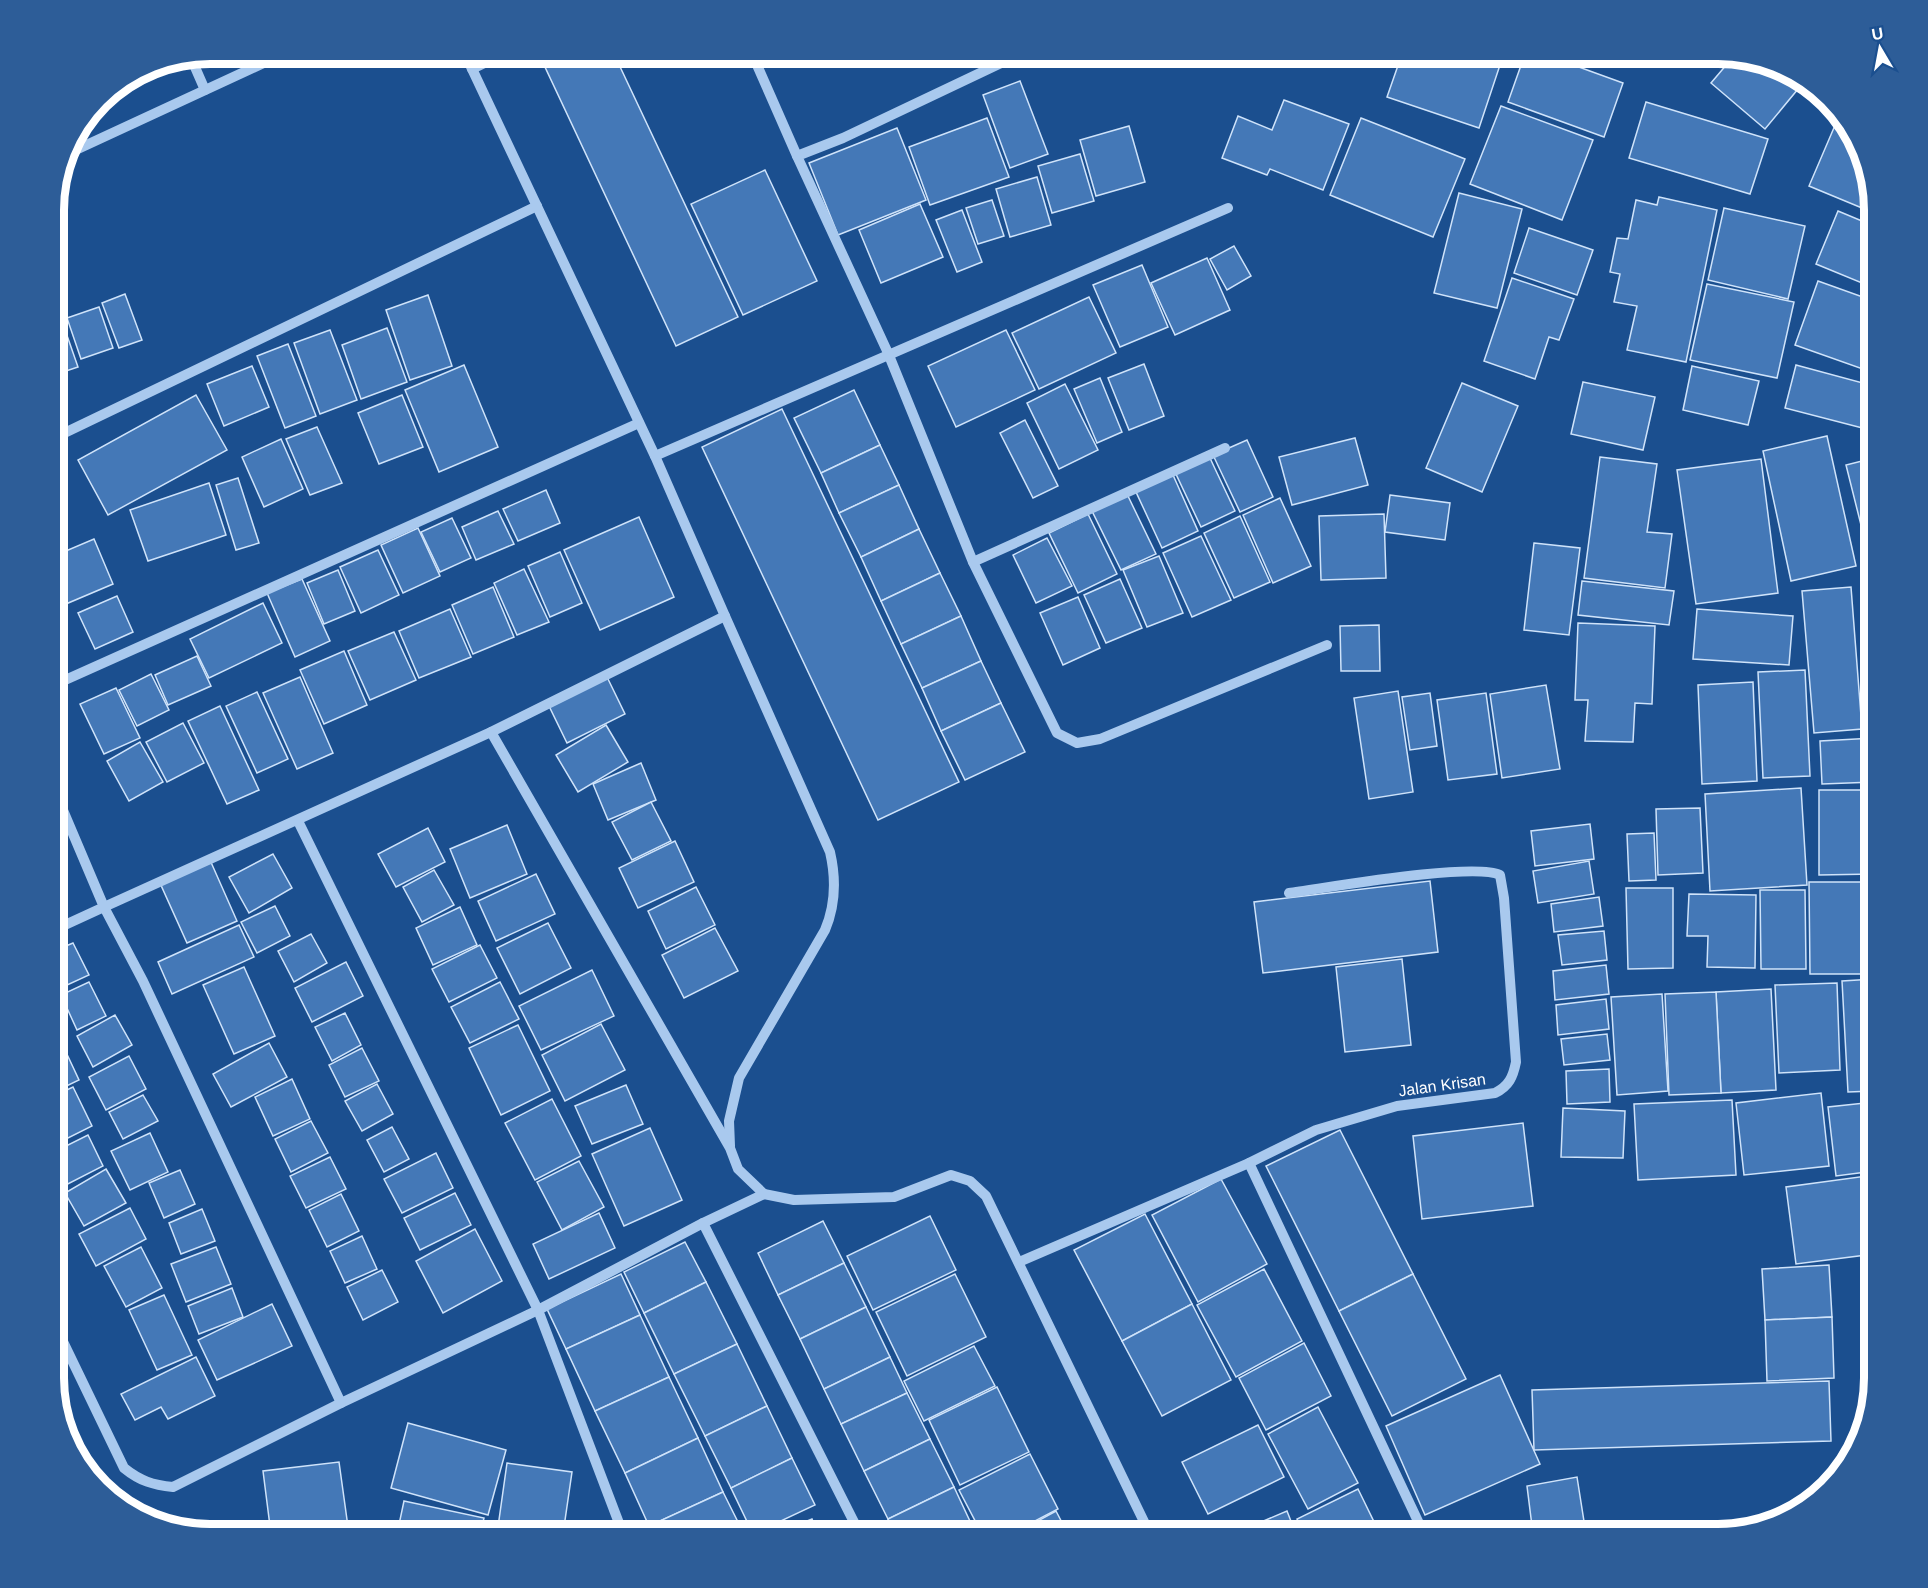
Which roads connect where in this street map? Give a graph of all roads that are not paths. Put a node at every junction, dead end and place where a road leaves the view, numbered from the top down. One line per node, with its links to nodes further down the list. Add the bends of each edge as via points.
1 (261, 64): 8 (street)
2 (470, 64): 7 (street)
3 (482, 64): 7 (street)
4 (999, 64): 10 (street)
5 (194, 66): 8 (street)
6 (757, 66): 10 (street)
7 (472, 69): 11 (street)
8 (205, 90): 9 (street)
9 (79, 148)
10 (797, 156): 13 (street)
11 (537, 206): 14 (street); 15 (street)
12 (1228, 208): 13 (street)
13 (888, 353): 17 (street); 18 (street)
14 (639, 423): 17 (street); 21 (street)
15 (65, 433)
16 (1225, 448): 18 (street)
17 (655, 456): 19 (street)
18 (973, 562): 20 (street, via 1057,733 1077,743 1100,739)
19 (724, 616): 22 (street); 28 (street, via 830,852 834,873 833,905 825,930 739,1078 729,1121)
20 (1327, 645)
21 (65, 680)
22 (491, 732): 24 (street); 28 (street)
23 (65, 815): 26 (street)
24 (298, 821): 26 (street); 33 (street)
25 (1289, 893): 29 (street, Jalan Krisan, via 1455,872 1490,870 1500,875 1516,1062 1512,1078 1496,1093 1397,1106 1316,1130)
26 (104, 907): 27 (street); 35 (street, via 143,981)
27 (65, 925)
28 (730, 1148): 30 (street, via 738,1169)
29 (1249, 1163): 32 (street, Jalan Krisan); 39 (street)
30 (764, 1194): 31 (street); 32 (street, via 795,1200 894,1197 951,1174 970,1181 986,1196)
31 (703, 1223): 33 (street); 37 (street)
32 (1019, 1262): 38 (street)
33 (538, 1310): 35 (street); 36 (street)
34 (65, 1346): 35 (street, via 124,1468 155,1485 173,1487 192,1480)
35 (341, 1403)
36 (619, 1524)
37 (855, 1524)
38 (1145, 1524)
39 (1419, 1524)

